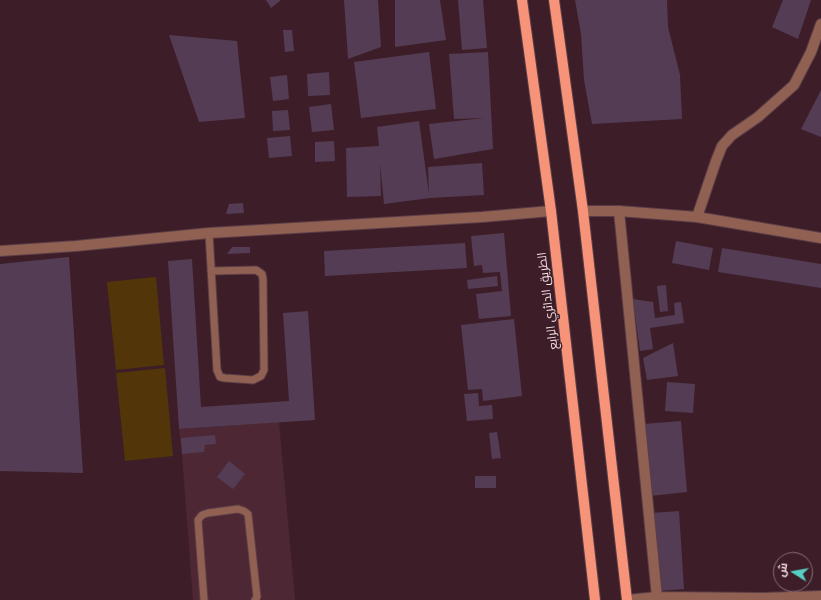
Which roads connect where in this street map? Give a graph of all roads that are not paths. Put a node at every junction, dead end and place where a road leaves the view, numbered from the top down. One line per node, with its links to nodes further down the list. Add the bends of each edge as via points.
1 (522, 0): 4 (main road, الطريق الدائري الرابع)
2 (554, 0): 5 (main road)
3 (821, 24): 7 (street, via 811,52 794,85 722,146)
4 (550, 211): 8 (street); 16 (main road, الطريق الدائري الرابع)
5 (583, 211): 6 (street); 17 (main road)
6 (619, 211): 7 (street); 13 (street)
7 (697, 216): 9 (street)
8 (209, 233): 10 (street); 11 (lane)
9 (821, 238)
10 (0, 252)
11 (211, 271): 11 (lane, via 217,370 220,377 253,380 261,376 264,370 262,274 256,270)
12 (821, 596): 13 (street)
13 (657, 597): 17 (street)
14 (204, 600): 15 (lane, via 198,520 208,513 238,509 248,514)
15 (256, 600)
16 (595, 600)
17 (627, 600)

